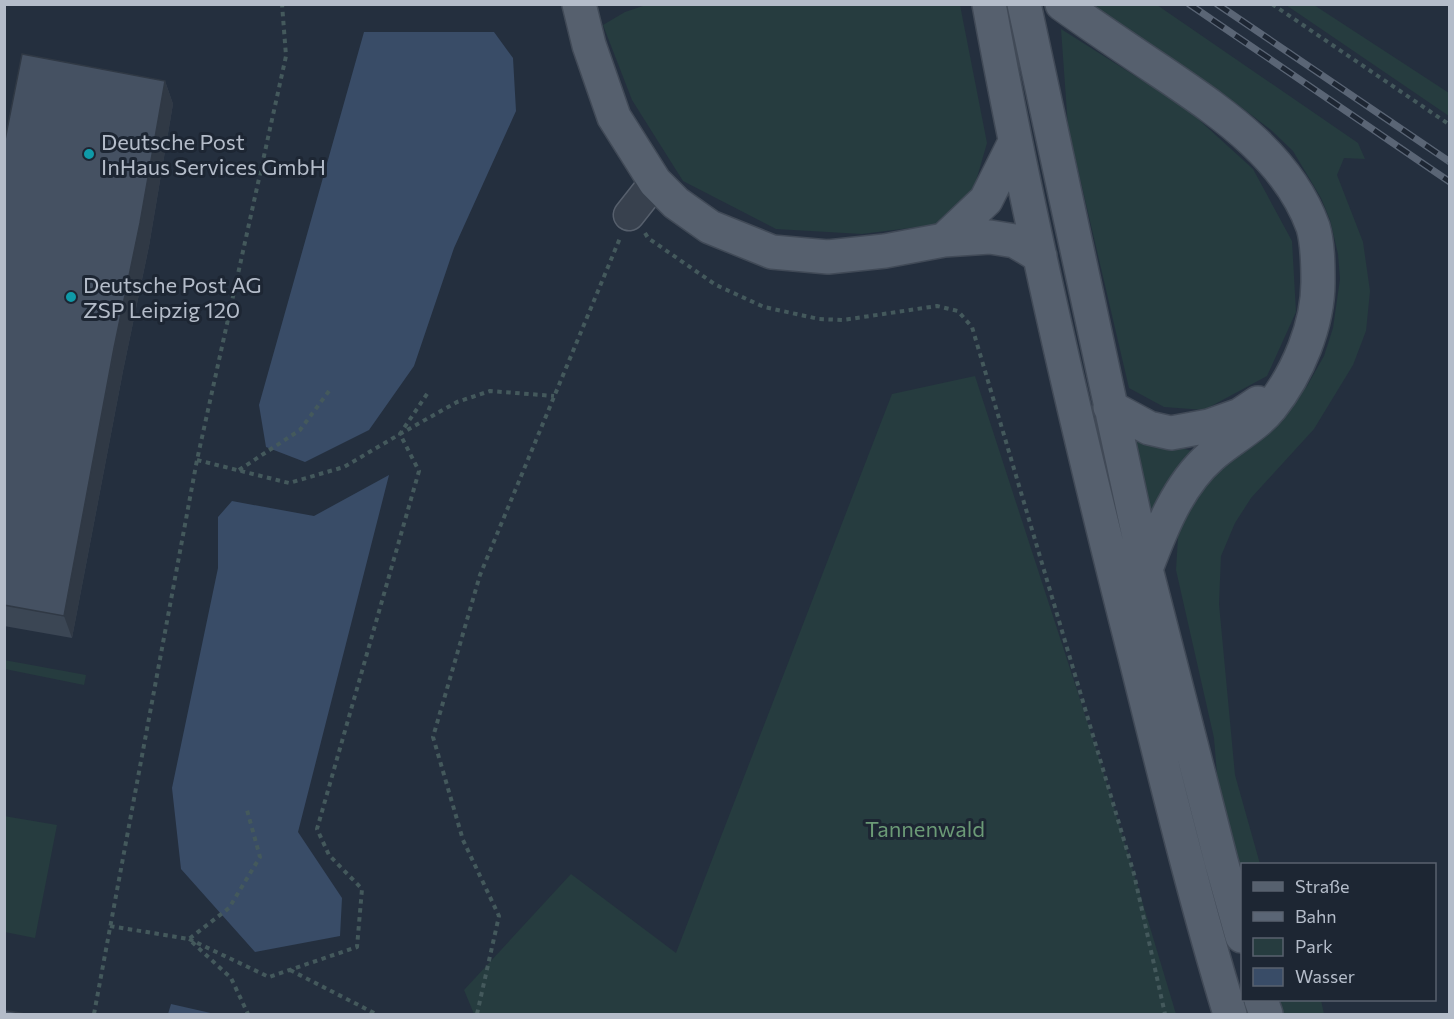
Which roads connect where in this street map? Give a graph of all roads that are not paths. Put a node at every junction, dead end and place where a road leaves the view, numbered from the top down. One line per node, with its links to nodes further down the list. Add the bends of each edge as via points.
1 (579, 4): 6 (main road, via 614,117)
2 (989, 4): 5 (main road)
3 (1062, 4): 10 (main road, via 1209,104 1282,171 1300,200 1313,229 1318,295 1313,328)
4 (1027, 18): 11 (main road)
5 (1014, 144): 8 (main road, via 986,200); 9 (main road)
6 (655, 182): 7 (lane); 8 (main road, via 710,227 772,252 828,257)
7 (629, 214)
8 (944, 240): 9 (main road, via 990,237 1015,241)
9 (1040, 256): 14 (main road, via 1090,483 1193,887)
10 (1284, 386): 11 (main road, via 1240,415 1171,433 1149,428); 12 (main road, via 1271,407 1193,474 1172,509)
11 (1110, 407): 12 (main road)
12 (1146, 569): 13 (main road)
13 (1241, 932)
14 (1230, 1014)

